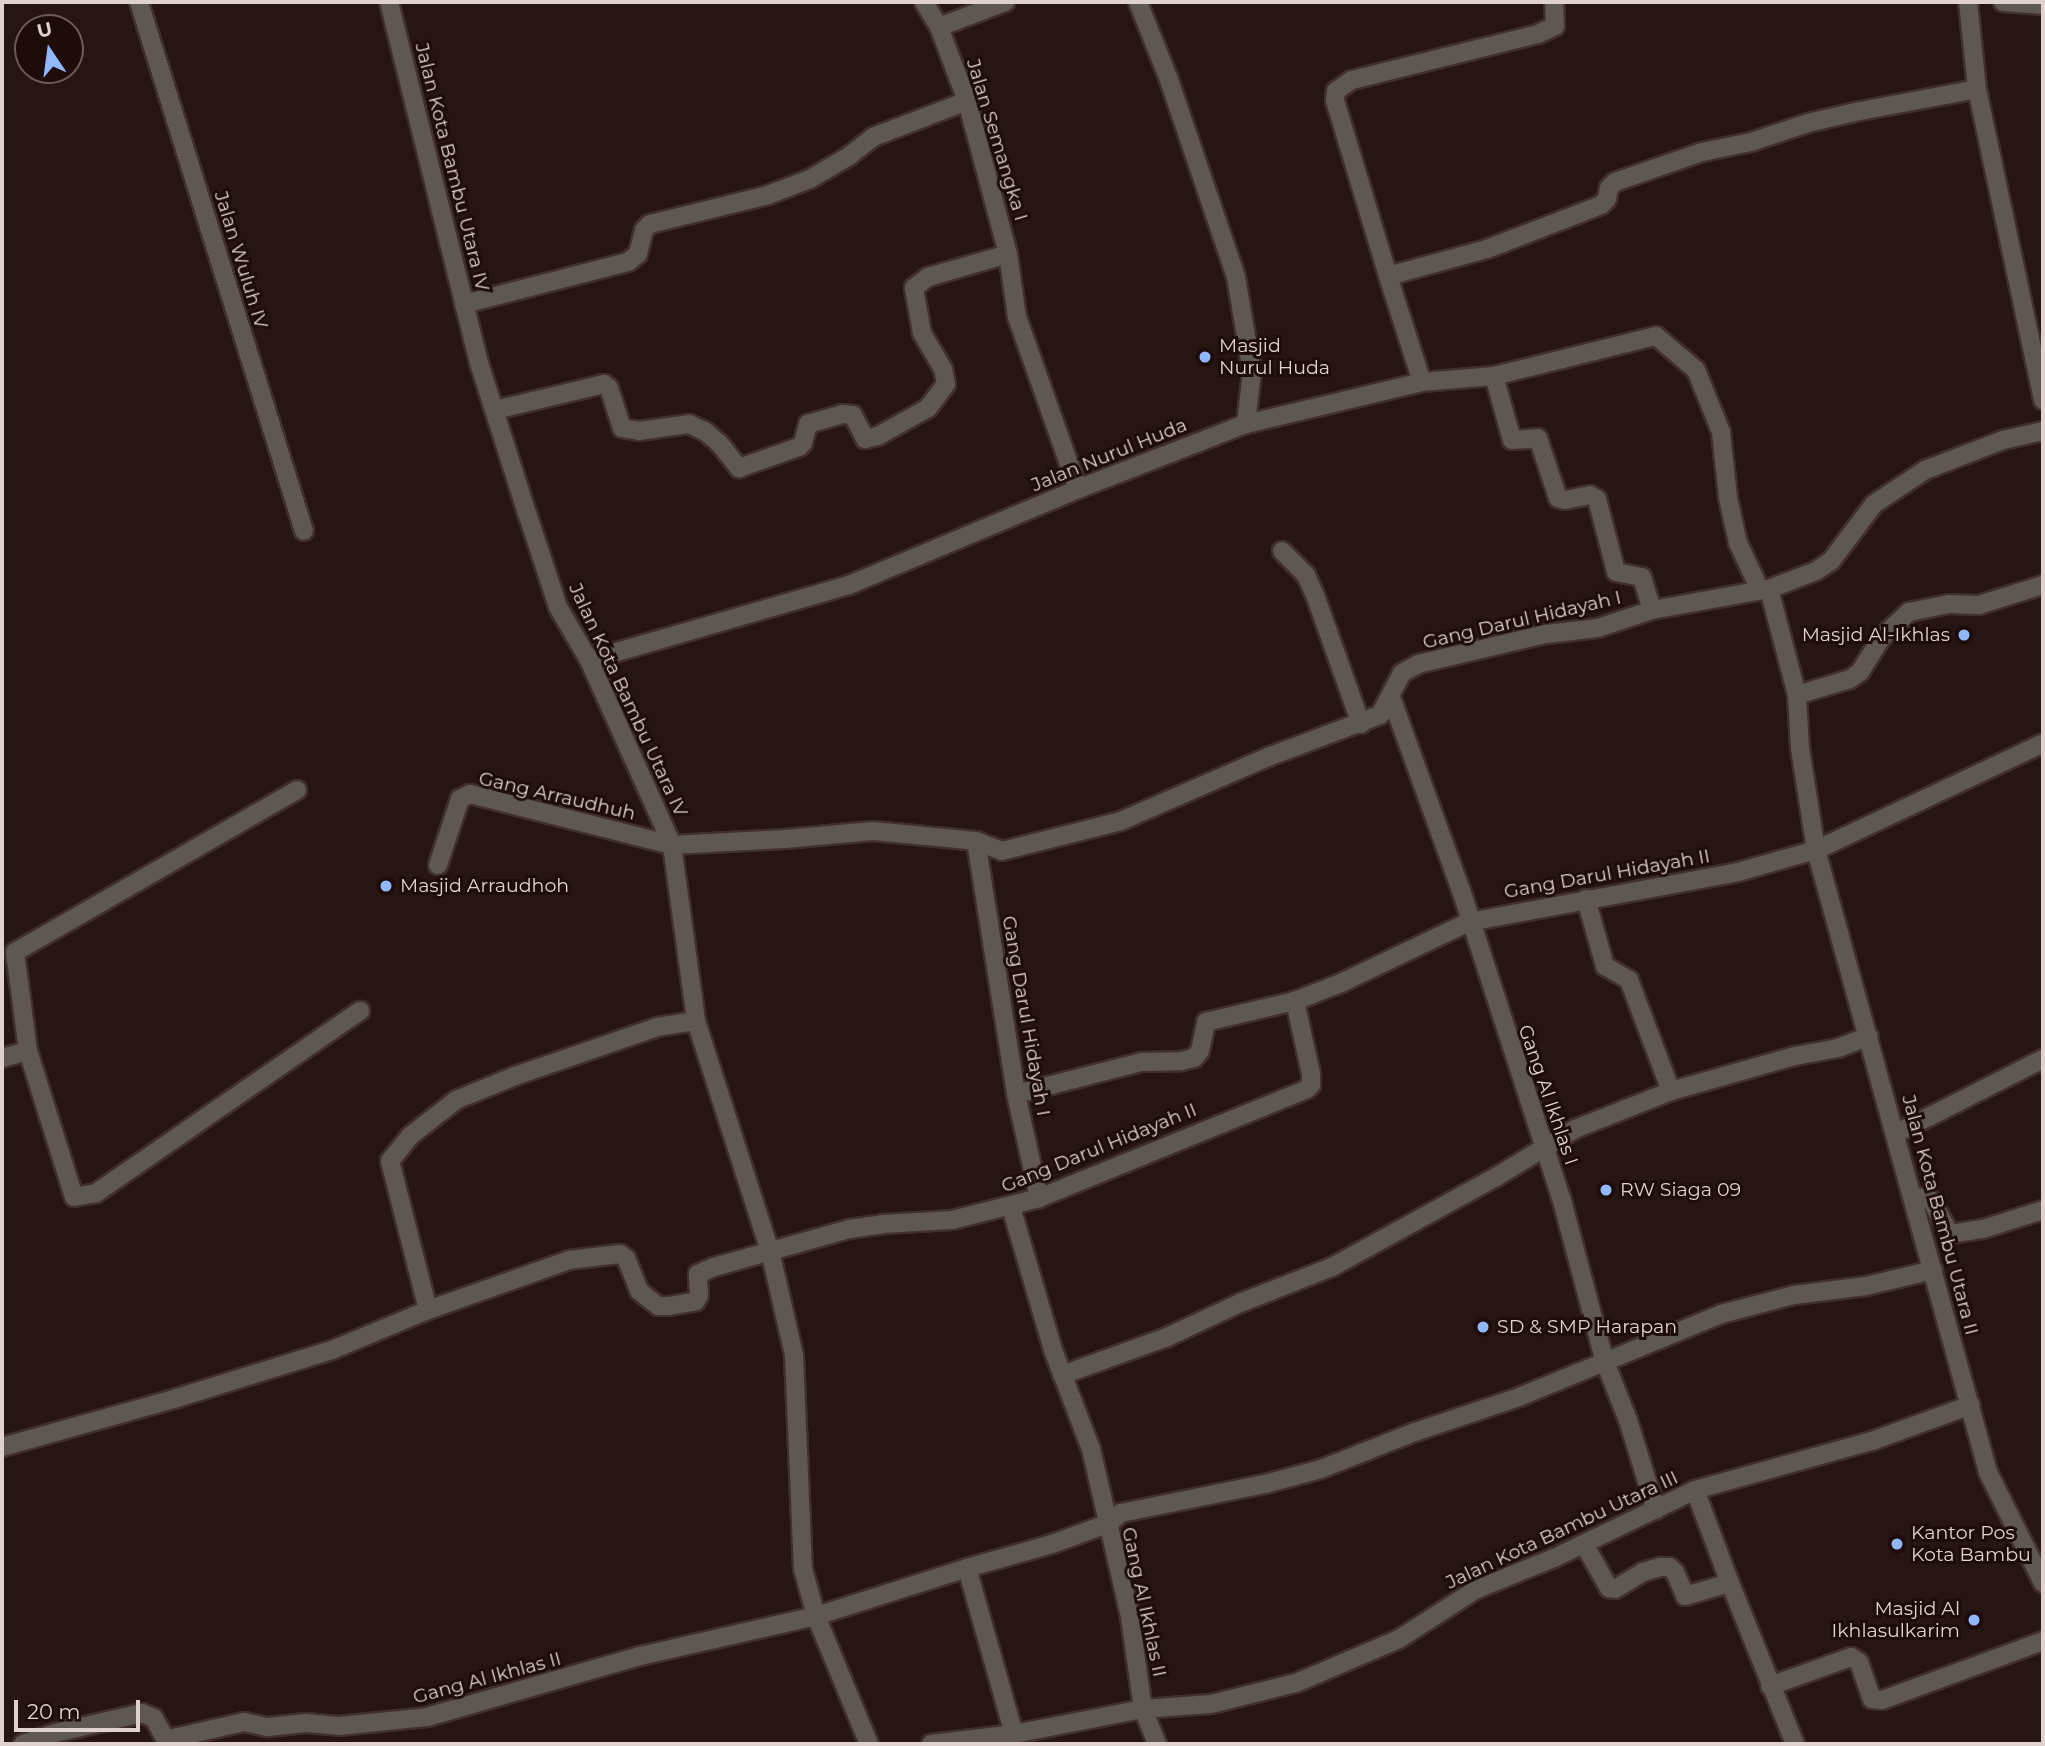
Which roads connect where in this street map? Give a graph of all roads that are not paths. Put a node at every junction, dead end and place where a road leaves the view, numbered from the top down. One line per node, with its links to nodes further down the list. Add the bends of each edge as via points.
1 (139, 2): 23 (street, Jalan Wuluh IV)
2 (389, 2): 15 (street, Jalan Kota Bambu Utara IV)
3 (924, 2): 10 (street, Jalan Semangka I)
4 (1005, 2): 10 (street)
5 (1138, 2): 20 (street, via 1236,276 1252,372)
6 (1553, 2): 14 (street, via 1555,26 1538,34 1352,80 1336,91)
7 (1968, 2): 11 (street)
8 (2003, 2): 9 (street)
9 (2043, 5)
10 (939, 27): 12 (street, Jalan Semangka I)
11 (1977, 89): 14 (street, via 1860,111 1702,152 1615,182 1601,205 1486,249); 18 (street)
12 (967, 101): 13 (street, Jalan Semangka I); 15 (street, via 873,137 810,178 768,195 650,224 638,254 628,262)
13 (1008, 254): 19 (street, via 928,277 914,288 922,333 943,369 946,384 928,408 878,436 865,439 853,415 842,414 807,424 799,447 739,468 720,444 689,425 639,431 622,428 604,384); 22 (street, Jalan Semangka I, via 1017,317)
14 (1388, 276): 17 (street)
15 (464, 304): 19 (street, Jalan Kota Bambu Utara IV)
16 (1494, 376): 17 (street, Jalan Nurul Huda); 26 (street, Jalan Nurul Huda, via 1656,336 1696,370 1721,432 1738,543); 27 (street, via 1512,440 1538,438 1559,498 1590,495 1597,499 1616,572 1642,577)
17 (1422, 382): 20 (street, Jalan Nurul Huda)
18 (2043, 400)
19 (495, 410): 28 (street, Jalan Kota Bambu Utara IV, via 558,607)
20 (1246, 424): 22 (street, Jalan Nurul Huda)
21 (2043, 431): 26 (street, Gang Darul Hidayah I, via 2003,440 1925,470 1874,504 1825,567)
22 (1078, 489): 28 (street, Jalan Nurul Huda, via 849,585)
23 (304, 531)
24 (1282, 551): 31 (street, via 1306,575)
25 (2043, 584): 29 (street, via 1979,606 1949,604 1909,612 1882,637 1860,672)
26 (1764, 589): 27 (street, Gang Darul Hidayah I); 29 (street, Jalan Kota Bambu Utara II)
27 (1652, 610): 30 (street, Gang Darul Hidayah I, via 1598,628 1546,634 1418,664 1402,673)
28 (589, 660): 35 (street, Jalan Kota Bambu Utara IV)
29 (1797, 695): 36 (street, Jalan Kota Bambu Utara II)
30 (1391, 696): 31 (street, Gang Darul Hidayah I, via 1380,715); 39 (street, Gang Al Ikhlas I)
31 (1361, 724): 34 (street, Gang Darul Hidayah I, via 1268,757 1121,821 1002,851)
32 (2043, 743): 36 (street, Gang Darul Hidayah II)
33 (297, 790): 44 (street, via 19,947 14,959)
34 (976, 841): 35 (street, Gang Darul Hidayah I, via 873,831); 48 (street, Gang Darul Hidayah I)
35 (672, 845): 37 (street, Gang Arraudhuh, via 470,794 460,799); 42 (street, Jalan Kota Bambu Utara IV)
36 (1816, 850): 38 (street, Gang Darul Hidayah II, via 1738,872); 43 (street, Jalan Kota Bambu Utara II)
37 (438, 865)
38 (1586, 899): 39 (street, Gang Darul Hidayah II); 47 (street, via 1605,967 1629,979)
39 (1469, 922): 40 (street, Gang Darul Hidayah II); 50 (street, Gang Al Ikhlas I)
40 (1295, 1001): 48 (street, Gang Darul Hidayah II, via 1206,1022 1194,1058 1142,1062); 52 (street, Gang Darul Hidayah II, via 1311,1074 1307,1089)
41 (360, 1011): 44 (street, via 96,1193 74,1197)
42 (696, 1021): 55 (street, Jalan Kota Bambu Utara IV); 57 (street, via 657,1027 515,1076 456,1100 410,1136 390,1161)
43 (1869, 1036): 47 (street); 49 (street, Jalan Kota Bambu Utara II)
44 (28, 1051): 45 (street)
45 (2, 1058)
46 (2043, 1059): 49 (street)
47 (1671, 1091): 50 (street)
48 (1016, 1094): 52 (street, Gang Darul Hidayah I)
49 (1896, 1133): 51 (street, Jalan Kota Bambu Utara II)
50 (1544, 1146): 58 (street, Gang Al Ikhlas I); 59 (street, via 1332,1267 1165,1338)
51 (1913, 1196): 54 (street, via 1931,1200 1950,1234); 56 (street, Jalan Kota Bambu Utara II)
52 (1040, 1198): 53 (street, Gang Darul Hidayah II)
53 (1011, 1207): 55 (street, Gang Darul Hidayah II, via 952,1220 849,1229); 59 (street)
54 (2043, 1210)
55 (770, 1251): 57 (street, Gang Darul Hidayah II, via 704,1271 696,1279 696,1301 682,1304 658,1306 639,1292 626,1258 620,1254 569,1260); 69 (street, Jalan Kota Bambu Utara IV, via 794,1355 803,1569)
56 (1933, 1270): 58 (street, via 1866,1286 1794,1295 1721,1314); 60 (street, Jalan Kota Bambu Utara II)
57 (428, 1310): 61 (street, via 332,1349)
58 (1605, 1362): 63 (street, Gang Al Ikhlas I); 64 (street, via 1321,1469 1121,1513)
59 (1062, 1375): 64 (street, via 1091,1449)
60 (1971, 1405): 62 (street, Jalan Kota Bambu Utara III, via 1872,1441); 68 (street, Jalan Kota Bambu Utara II, via 1989,1472)
61 (2, 1447)
62 (1695, 1490): 63 (street, Jalan Kota Bambu Utara III); 67 (street)
63 (1656, 1510): 65 (street, Jalan Kota Bambu Utara III)
64 (1109, 1523): 66 (street, Gang Al Ikhlas II); 72 (street, Gang Al Ikhlas II, via 1130,1617)
65 (1584, 1544): 67 (street, via 1609,1588 1661,1567 1675,1572 1685,1596); 72 (street, Jalan Kota Bambu Utara III, via 1475,1590 1399,1639 1296,1683 1212,1704)
66 (967, 1568): 69 (street, Gang Al Ikhlas II); 73 (street)
67 (1730, 1583): 71 (street)
68 (2043, 1583)
69 (816, 1616): 74 (street, Gang Al Ikhlas II, via 640,1657 405,1721 268,1727 244,1722 169,1739 154,1718 142,1713 55,1732); 75 (street, Jalan Kota Bambu Utara IV)
70 (2043, 1641): 71 (street, via 1882,1700 1872,1699 1859,1662 1851,1657)
71 (1770, 1686): 78 (street)
72 (1143, 1709): 73 (street, Jalan Kota Bambu Utara III); 77 (street, Gang Al Ikhlas II)
73 (1014, 1734): 76 (street, Jalan Kota Bambu Utara III)
74 (23, 1744)
75 (869, 1744)
76 (931, 1744)
77 (1157, 1744)
78 (1795, 1744)

